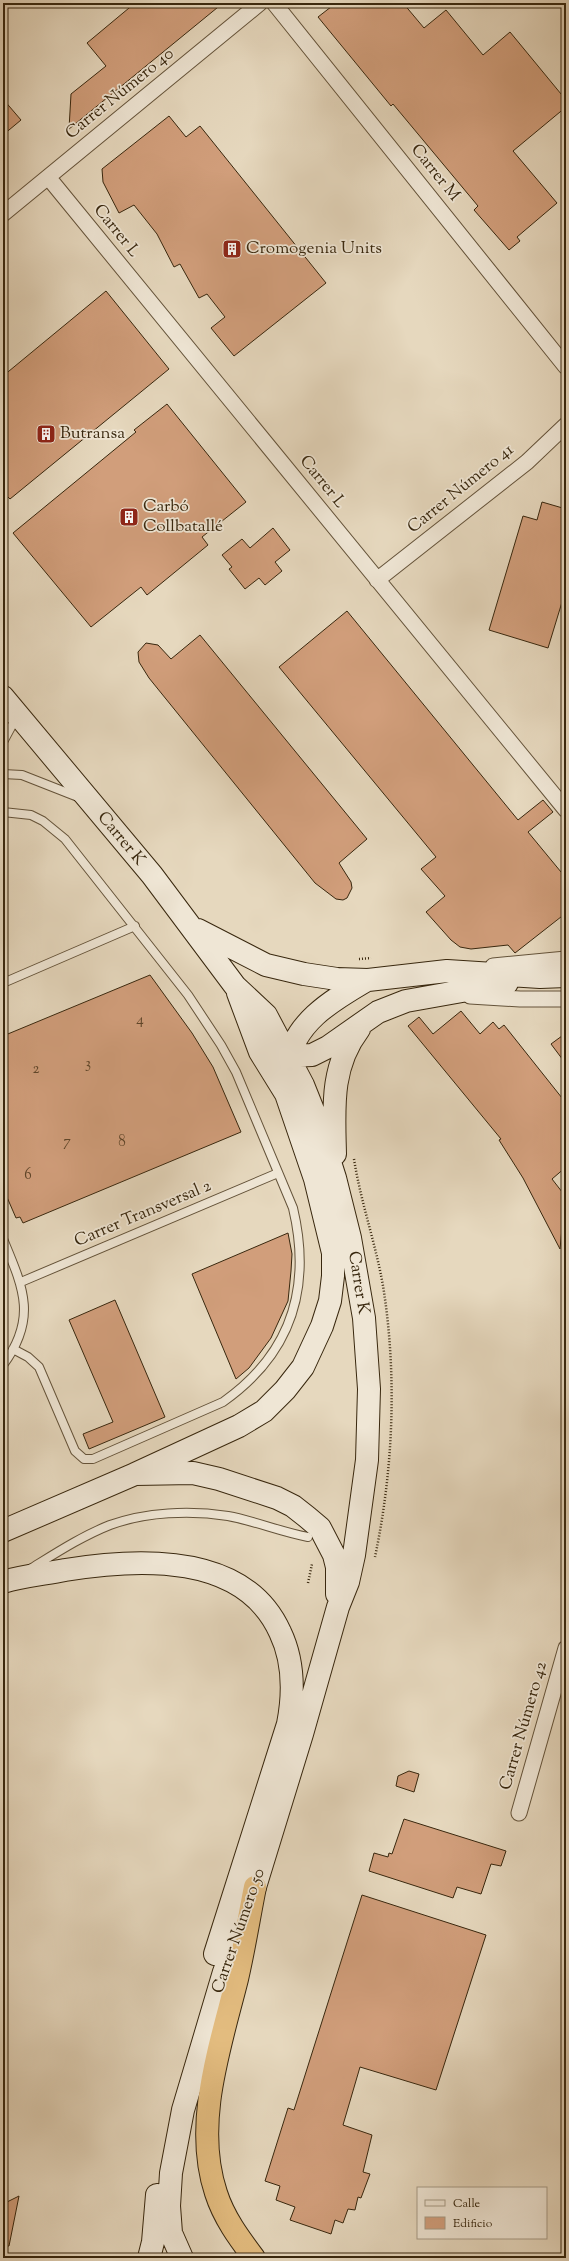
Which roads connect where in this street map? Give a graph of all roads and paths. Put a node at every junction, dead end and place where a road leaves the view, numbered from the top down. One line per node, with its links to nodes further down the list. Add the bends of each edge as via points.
1 (260, 3): 3 (street, Carrer Número 40)
2 (274, 3): 5 (street, Carrer M)
3 (48, 177): 4 (street, Carrer Número 40); 7 (street, Carrer L)
4 (3, 214)
5 (566, 367)
6 (566, 425): 7 (street, Carrer Número 41, via 527,462)
7 (377, 580): 13 (street, Carrer L)
8 (3, 697): 9 (main road, Carrer K)
9 (10, 717): 10 (lane); 12 (main road, Carrer K)
10 (3, 742)
11 (3, 774): 12 (lane, via 22,775)
12 (88, 801): 16 (main road, Carrer K)
13 (566, 810)
14 (3, 812): 15 (lane, via 31,815 54,829 65,839)
15 (135, 926): 22 (lane); 31 (lane, via 188,995 221,1045 236,1072)
16 (193, 927): 21 (main road, via 266,965 337,979); 23 (main road, Carrer K)
17 (566, 959): 18 (street)
18 (447, 971): 20 (main road); 21 (main road)
19 (566, 976): 20 (main road)
20 (540, 977): 24 (main road)
21 (368, 980): 28 (main road, via 322,1008 309,1020)
22 (3, 983)
23 (235, 986): 27 (main road, Carrer K); 28 (main road, Carrer K, via 266,1015)
24 (447, 994): 25 (street); 26 (main road, via 406,1001)
25 (566, 999)
26 (373, 1016): 28 (main road, via 328,1047 312,1054); 33 (main road, via 349,1042 337,1076 334,1099)
27 (250, 1023): 28 (main road, via 276,1050); 29 (main road, Carrer K, via 260,1052)
28 (288, 1056): 29 (main road); 33 (main road, Carrer K, via 315,1115)
29 (286, 1094): 38 (main road, Carrer K, via 315,1179 333,1253 330,1301 322,1326 303,1367 264,1411 239,1426)
30 (354, 1154): 32 (path)
31 (278, 1173): 35 (lane, Carrer Transversal 2); 36 (lane, via 293,1208 298,1231 300,1278 295,1306 275,1350 239,1391 223,1402 93,1459 84,1459 75,1451 39,1367)
32 (357, 1177)
33 (335, 1178): 44 (main road, Carrer K, via 359,1281 369,1389 364,1489 348,1582)
34 (3, 1239): 35 (lane)
35 (21, 1282): 36 (lane, via 24,1294 23,1318)
36 (13, 1349): 37 (lane)
37 (3, 1365)
38 (135, 1474): 39 (main road, Carrer K); 44 (main road, via 193,1473 226,1481 293,1506 320,1528 329,1543 337,1566)
39 (3, 1531)
40 (308, 1536): 42 (lane, via 230,1517 187,1513 156,1515 111,1525 86,1536)
41 (312, 1564): 43 (path)
42 (8, 1580): 48 (main road, Carrer Número 50, via 126,1562 172,1565 208,1571 238,1584 254,1595 267,1609 285,1642 292,1677 292,1704 288,1724 170,2107 159,2163 153,2242)
43 (308, 1583)
44 (338, 1607): 47 (main road, Carrer Número 50)
45 (566, 1648): 46 (street, Carrer Número 42)
46 (519, 1813)
47 (255, 1887): 49 (main road, Carrer Número 50, via 224,1972 176,2140 171,2173 170,2220 171,2233); 50 (highway, via 237,1977 218,2051 208,2138 216,2193 229,2223)
48 (149, 2258)
49 (182, 2258)
50 (254, 2258)

